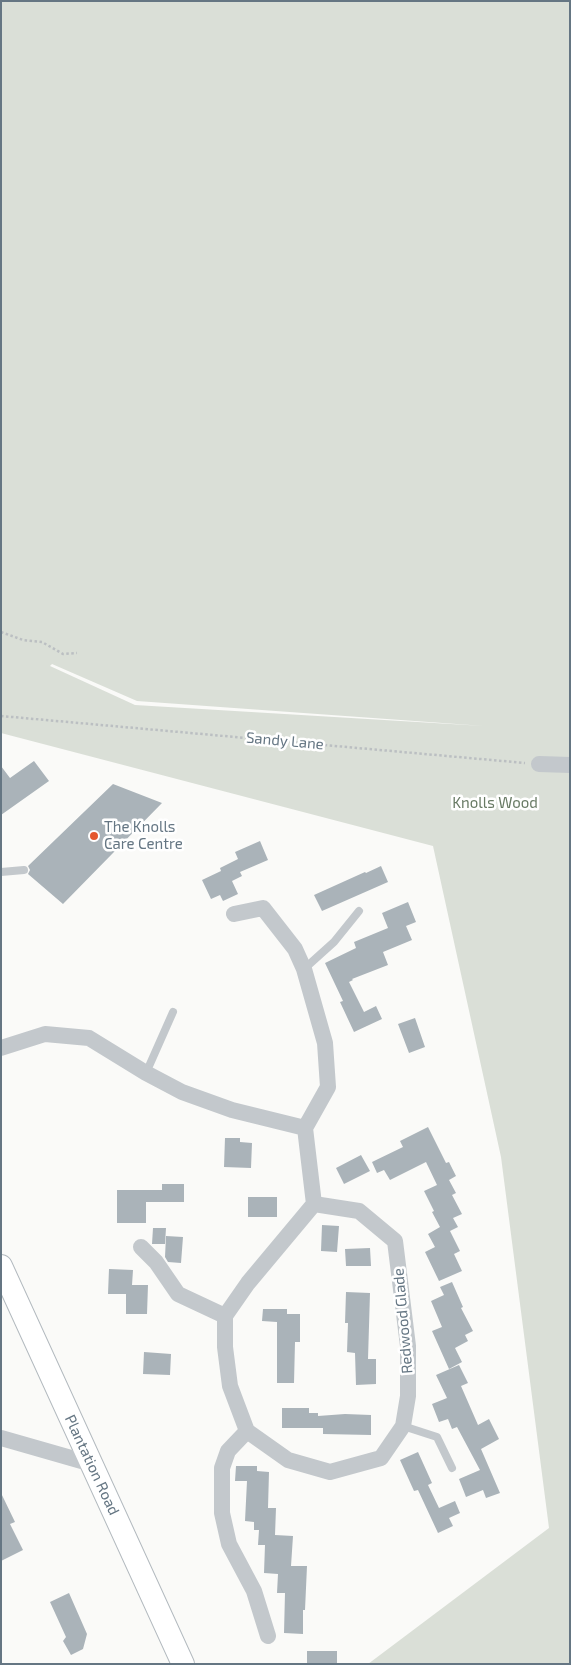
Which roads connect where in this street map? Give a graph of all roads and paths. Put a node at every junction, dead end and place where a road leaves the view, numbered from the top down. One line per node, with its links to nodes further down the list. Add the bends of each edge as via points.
1 (1, 632): 2 (path, via 23,640 42,642 63,654)
2 (77, 653)
3 (1, 716): 4 (path, Sandy Lane)
4 (539, 764): 5 (street)
5 (570, 765)
6 (24, 870): 7 (lane)
7 (1, 872)
8 (359, 912): 10 (lane, via 334,942)
9 (234, 914): 10 (street, via 263,908 295,949)
10 (304, 969): 14 (street, via 325,1043 328,1087)
11 (173, 1012): 13 (lane)
12 (1, 1048): 13 (street, via 45,1034 89,1038)
13 (146, 1073): 14 (street, via 182,1092 232,1110)
14 (305, 1128): 15 (street)
15 (314, 1204): 18 (street); 19 (street, Redwood Glade, via 359,1211 395,1242 408,1346 408,1396)
16 (141, 1247): 18 (street, via 156,1262 178,1294)
17 (2, 1269): 22 (street, Plantation Road)
18 (224, 1316): 20 (street, via 230,1386)
19 (403, 1426): 20 (street, Redwood Glade, via 381,1458 330,1472 288,1460); 23 (lane, via 437,1437)
20 (247, 1431): 24 (street, via 228,1451 222,1468 222,1513 229,1544 254,1590)
21 (1, 1438): 22 (street)
22 (92, 1464): 25 (street, Plantation Road)
23 (452, 1468)
24 (268, 1636)
25 (183, 1664)

